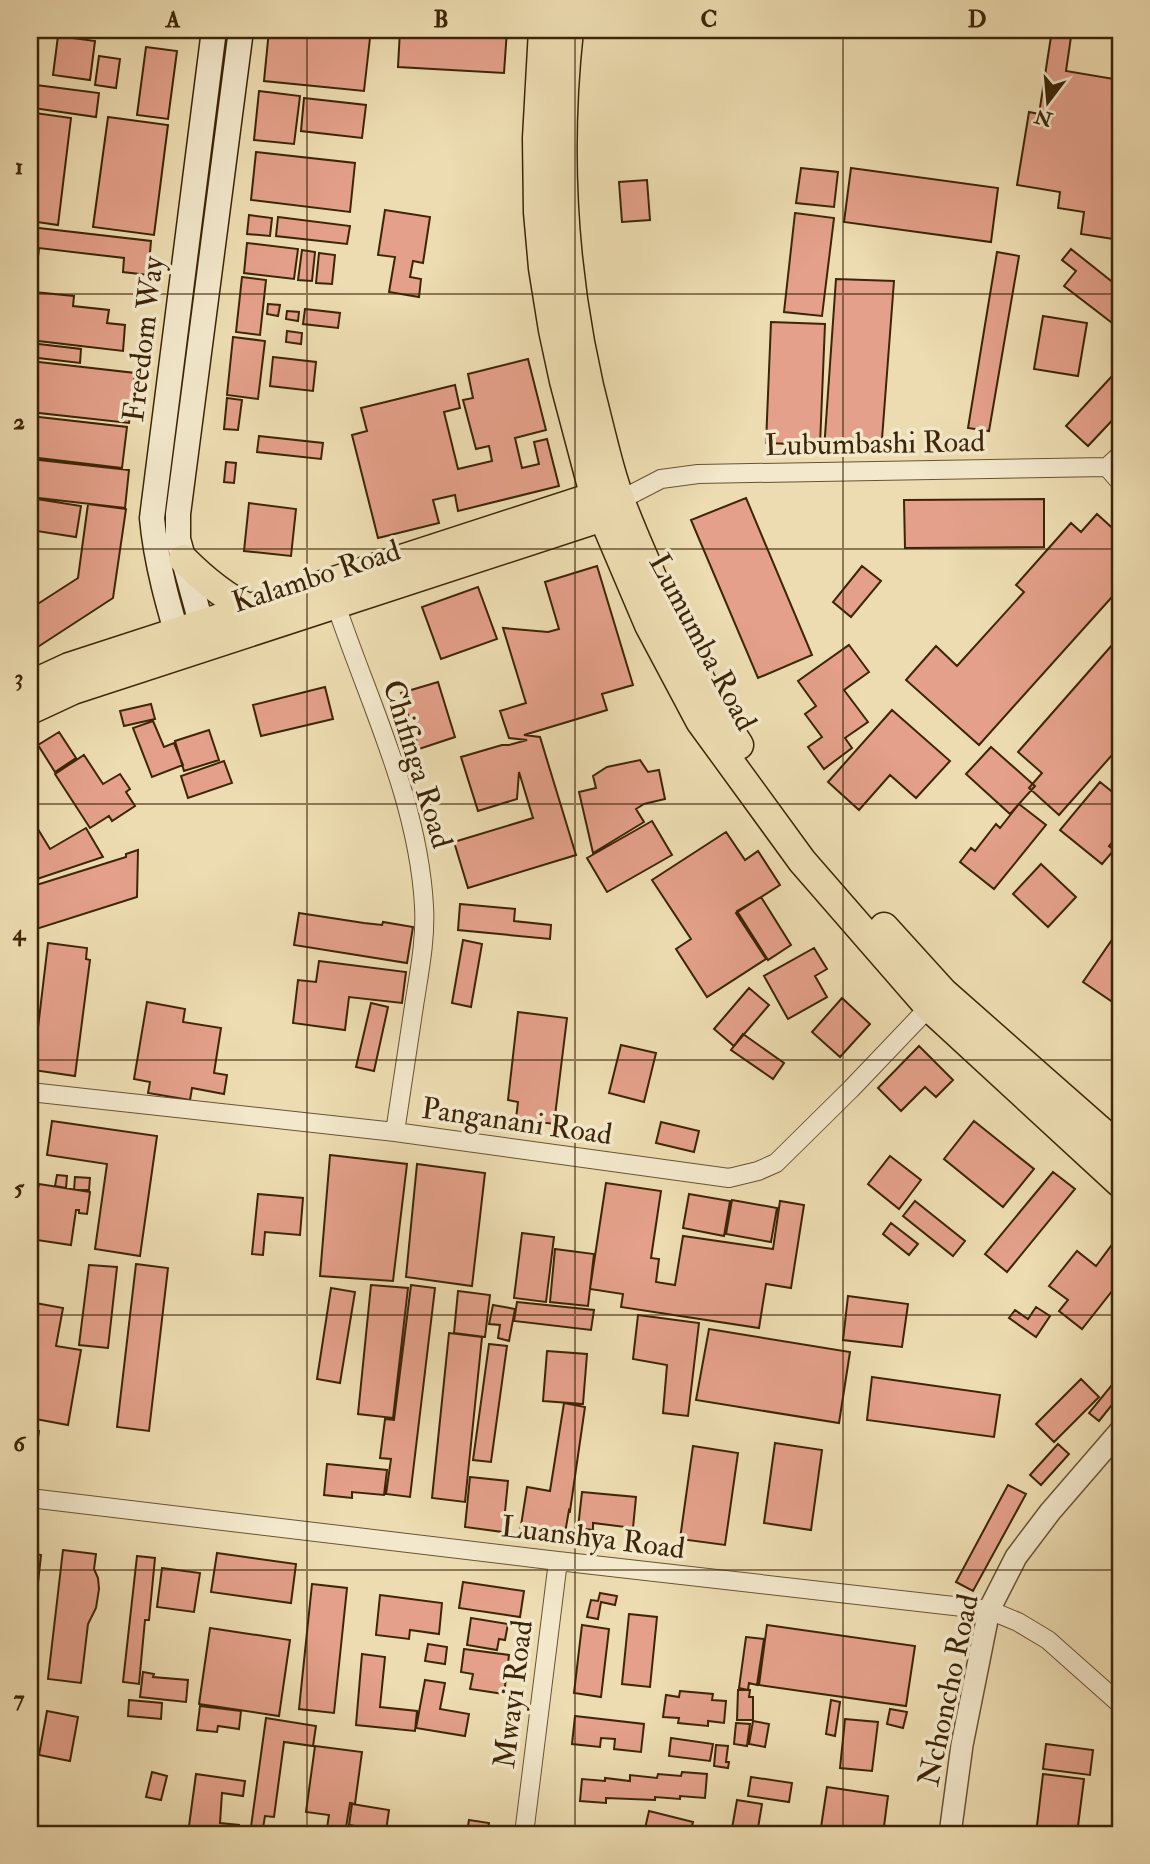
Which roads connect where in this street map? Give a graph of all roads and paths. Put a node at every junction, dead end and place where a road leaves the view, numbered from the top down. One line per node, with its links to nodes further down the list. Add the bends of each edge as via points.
1 (214, 30): 11 (main road, Freedom Way, via 152,518 154,541)
2 (241, 30): 8 (main road, Freedom Way, via 178,513)
3 (543, 30): 7 (main road, Lumumba Road, via 537,138 543,268 564,381)
4 (569, 30): 7 (main road, Lumumba Road, via 562,139 568,266 586,377)
5 (1114, 461): 6 (street); 7 (street, Lubumbashi Road, via 698,474 661,479)
6 (1120, 482)
7 (614, 502): 9 (main road, Kalambo Road); 14 (main road, Lumumba Road, via 649,625 700,721 802,861)
8 (183, 559): 10 (main road, via 217,589); 11 (main road, Freedom Way)
9 (332, 594): 10 (main road, Kalambo Road); 11 (main road, Kalambo Road); 16 (street, Chifinga Road, via 402,790 422,881 424,943)
10 (250, 609): 11 (main road, Kalambo Road)
11 (192, 639): 12 (main road, Kalambo Road, via 69,667); 13 (main road, Kalambo Road)
12 (30, 685)
13 (30, 710)
14 (936, 999): 16 (street, Panganani Road, via 776,1163 746,1175 729,1178); 17 (main road, Lumumba Road); 18 (main road, Lumumba Road)
15 (30, 1092): 16 (street, Panganani Road)
16 (395, 1132)
17 (1120, 1148)
18 (1120, 1183)
19 (1120, 1431): 22 (street, Nchoncho Road, via 1016,1557)
20 (30, 1498): 21 (street, Luanshya Road)
21 (558, 1561): 22 (street, Luanshya Road); 24 (street, Mwayi Road)
22 (989, 1610): 23 (street, Luanshya Road, via 1048,1640); 25 (street, Nchoncho Road)
23 (1120, 1704)
24 (524, 1834)
25 (950, 1834)

